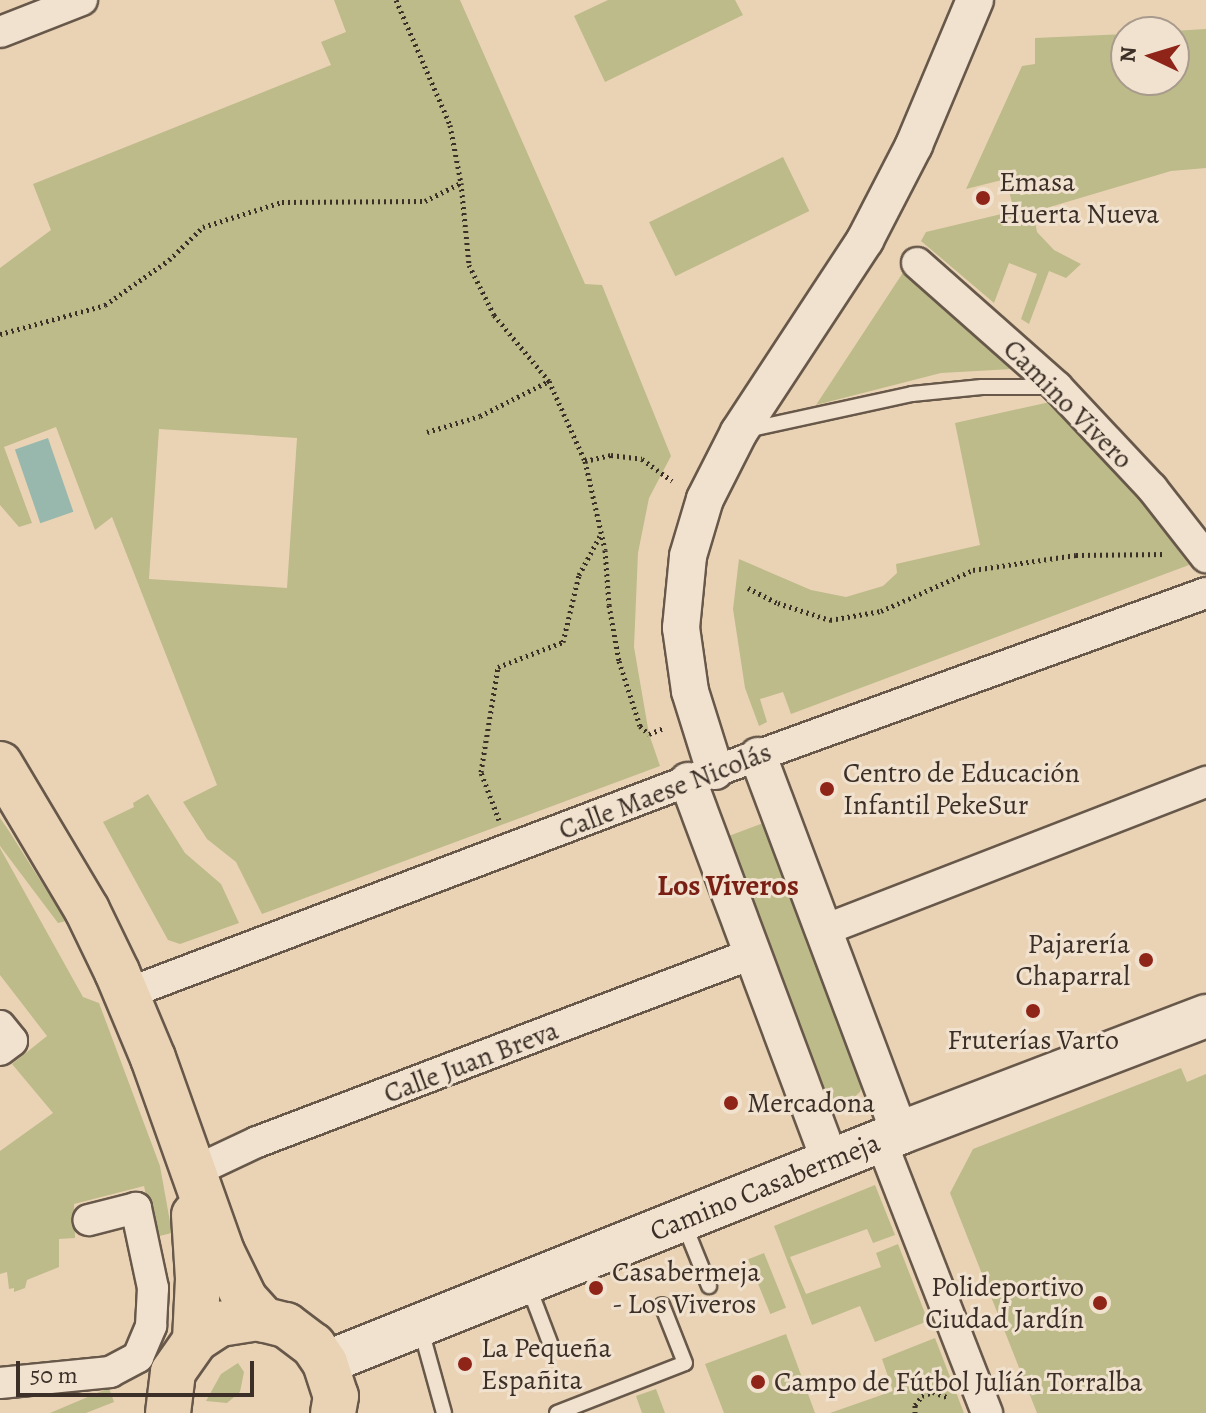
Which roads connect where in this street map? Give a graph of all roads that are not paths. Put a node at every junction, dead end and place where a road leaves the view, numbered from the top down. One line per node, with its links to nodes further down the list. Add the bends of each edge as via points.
1 (82, 0): 4 (street)
2 (967, 0): 5 (street)
3 (975, 0): 5 (street)
4 (0, 32)
5 (950, 62): 8 (street, via 865,240)
6 (917, 263): 7 (street, Camino Vivero)
7 (1057, 387): 8 (lane, via 912,394); 9 (street, Camino Vivero, via 1152,488)
8 (739, 432): 13 (street, via 705,499 688,556 681,628)
9 (1205, 555)
10 (1206, 593): 11 (street, Calle Maese Nicolás)
11 (758, 756): 13 (street, Calle Maese Nicolás); 15 (street)
12 (0, 764): 17 (main road, via 87,910)
13 (701, 776): 16 (street); 17 (street, Calle Maese Nicolás)
14 (1206, 782): 15 (street)
15 (824, 930): 21 (street)
16 (754, 953): 22 (street); 23 (street, Calle Juan Breva, via 257,1142)
17 (126, 994): 23 (main road)
18 (1206, 1016): 21 (main road, Camino Casabermeja)
19 (0, 1026): 20 (street, via 12,1041)
20 (0, 1050)
21 (891, 1137): 22 (main road, Camino Casabermeja); 39 (street)
22 (830, 1161): 25 (main road, Camino Casabermeja)
23 (191, 1173): 29 (main road, via 235,1279); 31 (main road, via 198,1279)
24 (89, 1220): 34 (street, via 136,1208 153,1288 151,1326 138,1357 110,1372)
25 (682, 1220): 26 (main road, Camino Casabermeja); 27 (lane)
26 (526, 1281): 30 (main road, Camino Casabermeja); 32 (lane)
27 (709, 1286)
28 (662, 1305): 38 (lane, via 685,1363)
29 (264, 1320): 31 (main road, via 220,1324); 33 (main road, via 286,1325 313,1345)
30 (419, 1326): 33 (main road, Camino Casabermeja); 37 (lane)
31 (195, 1340): 35 (main road, via 173,1372)
32 (552, 1348)
33 (325, 1363): 36 (main road, via 336,1396)
34 (0, 1383)
35 (168, 1413)
36 (333, 1413)
37 (444, 1413)
38 (557, 1413)
39 (987, 1413)

